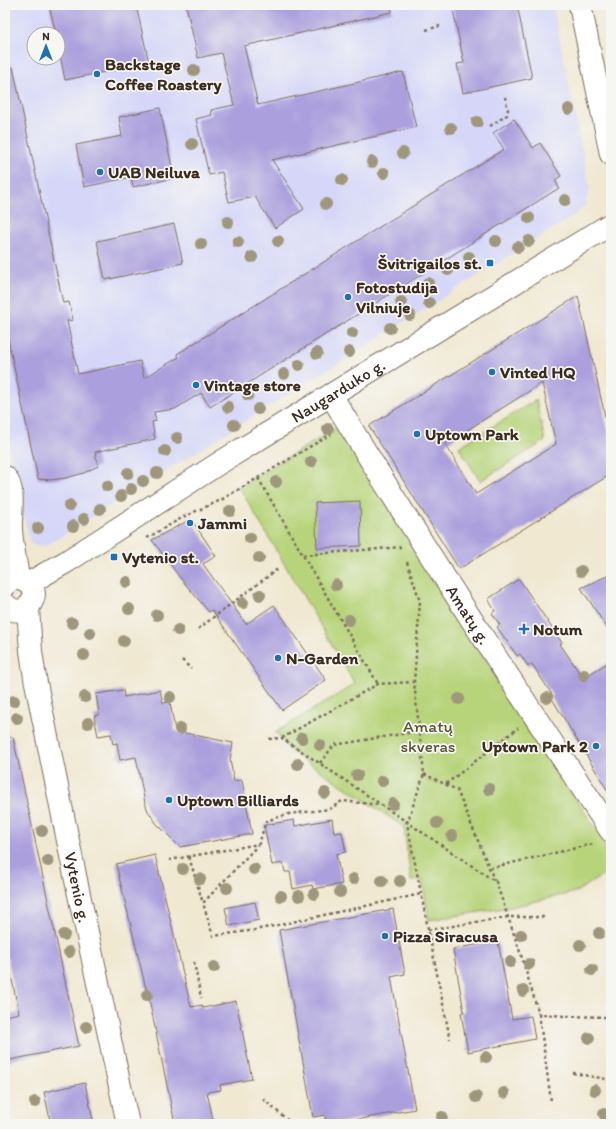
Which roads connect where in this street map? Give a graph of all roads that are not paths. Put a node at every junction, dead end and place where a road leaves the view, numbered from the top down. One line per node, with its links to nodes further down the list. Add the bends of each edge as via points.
1 (580, 5): 2 (street)
2 (611, 154)
3 (611, 224): 4 (street, Naugarduko g.)
4 (331, 395): 6 (street, Naugarduko g.); 7 (street, Amatų g., via 534,716)
5 (5, 477): 6 (street, Vytenio g., via 12,498 11,530)
6 (15, 593): 8 (street, Vytenio g., via 31,651 77,886)
7 (603, 838)
8 (128, 1124)

